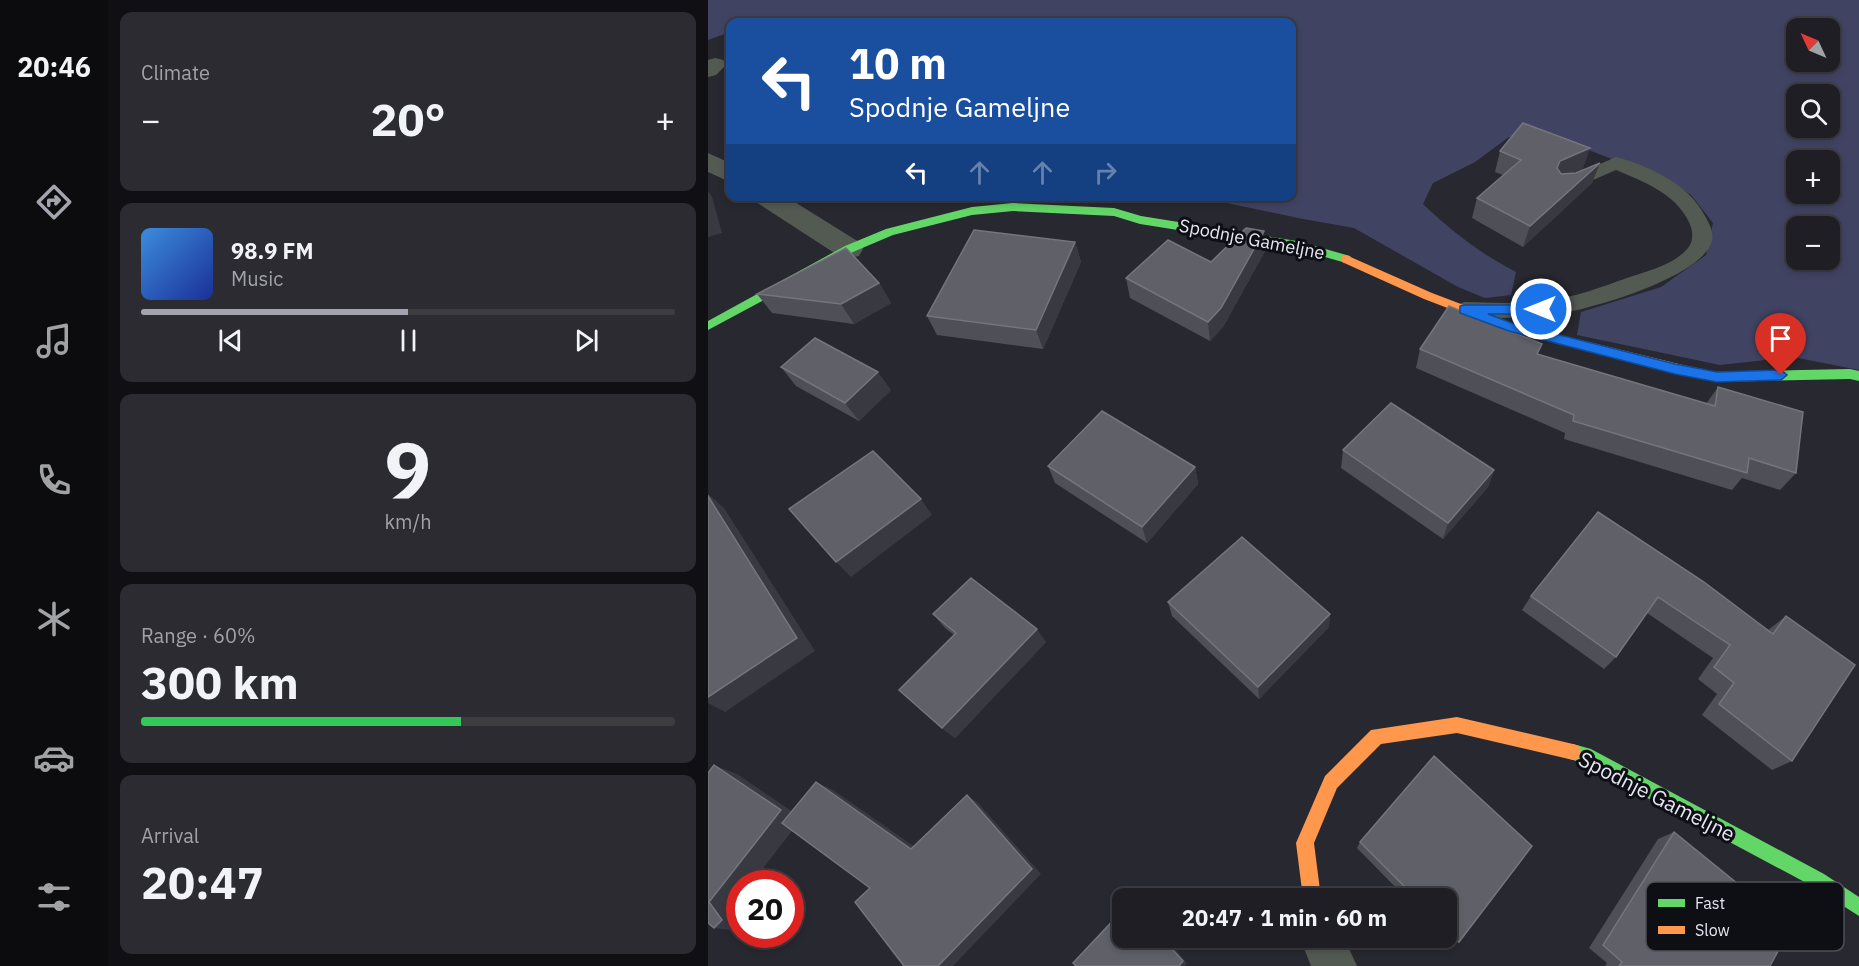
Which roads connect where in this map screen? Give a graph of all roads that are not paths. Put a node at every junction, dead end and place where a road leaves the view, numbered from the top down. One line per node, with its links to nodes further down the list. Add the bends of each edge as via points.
1 (708, 161): 2 (street)
2 (726, 172)
3 (1561, 188): 6 (lane, via 1616,163 1671,189 1688,204 1701,223 1703,239 1699,250 1657,276 1581,303 1541,309)
4 (772, 201): 5 (street)
5 (849, 249): 6 (street, Spodnje Gameljne, via 890,232 972,211 1013,207 1114,212 1338,256); 7 (street, Spodnje Gameljne)
6 (1464, 309): 8 (street, Spodnje Gameljne, via 1509,327 1717,377)
7 (708, 326)
8 (1859, 376)
9 (1821, 882): 10 (street, Spodnje Gameljne, via 1585,755 1457,725 1377,736 1331,782 1305,843)
10 (1311, 888)
11 (1844, 897): 12 (street, Spodnje Gameljne)
12 (1859, 907)
13 (1326, 948): 14 (street)
14 (1334, 966)

